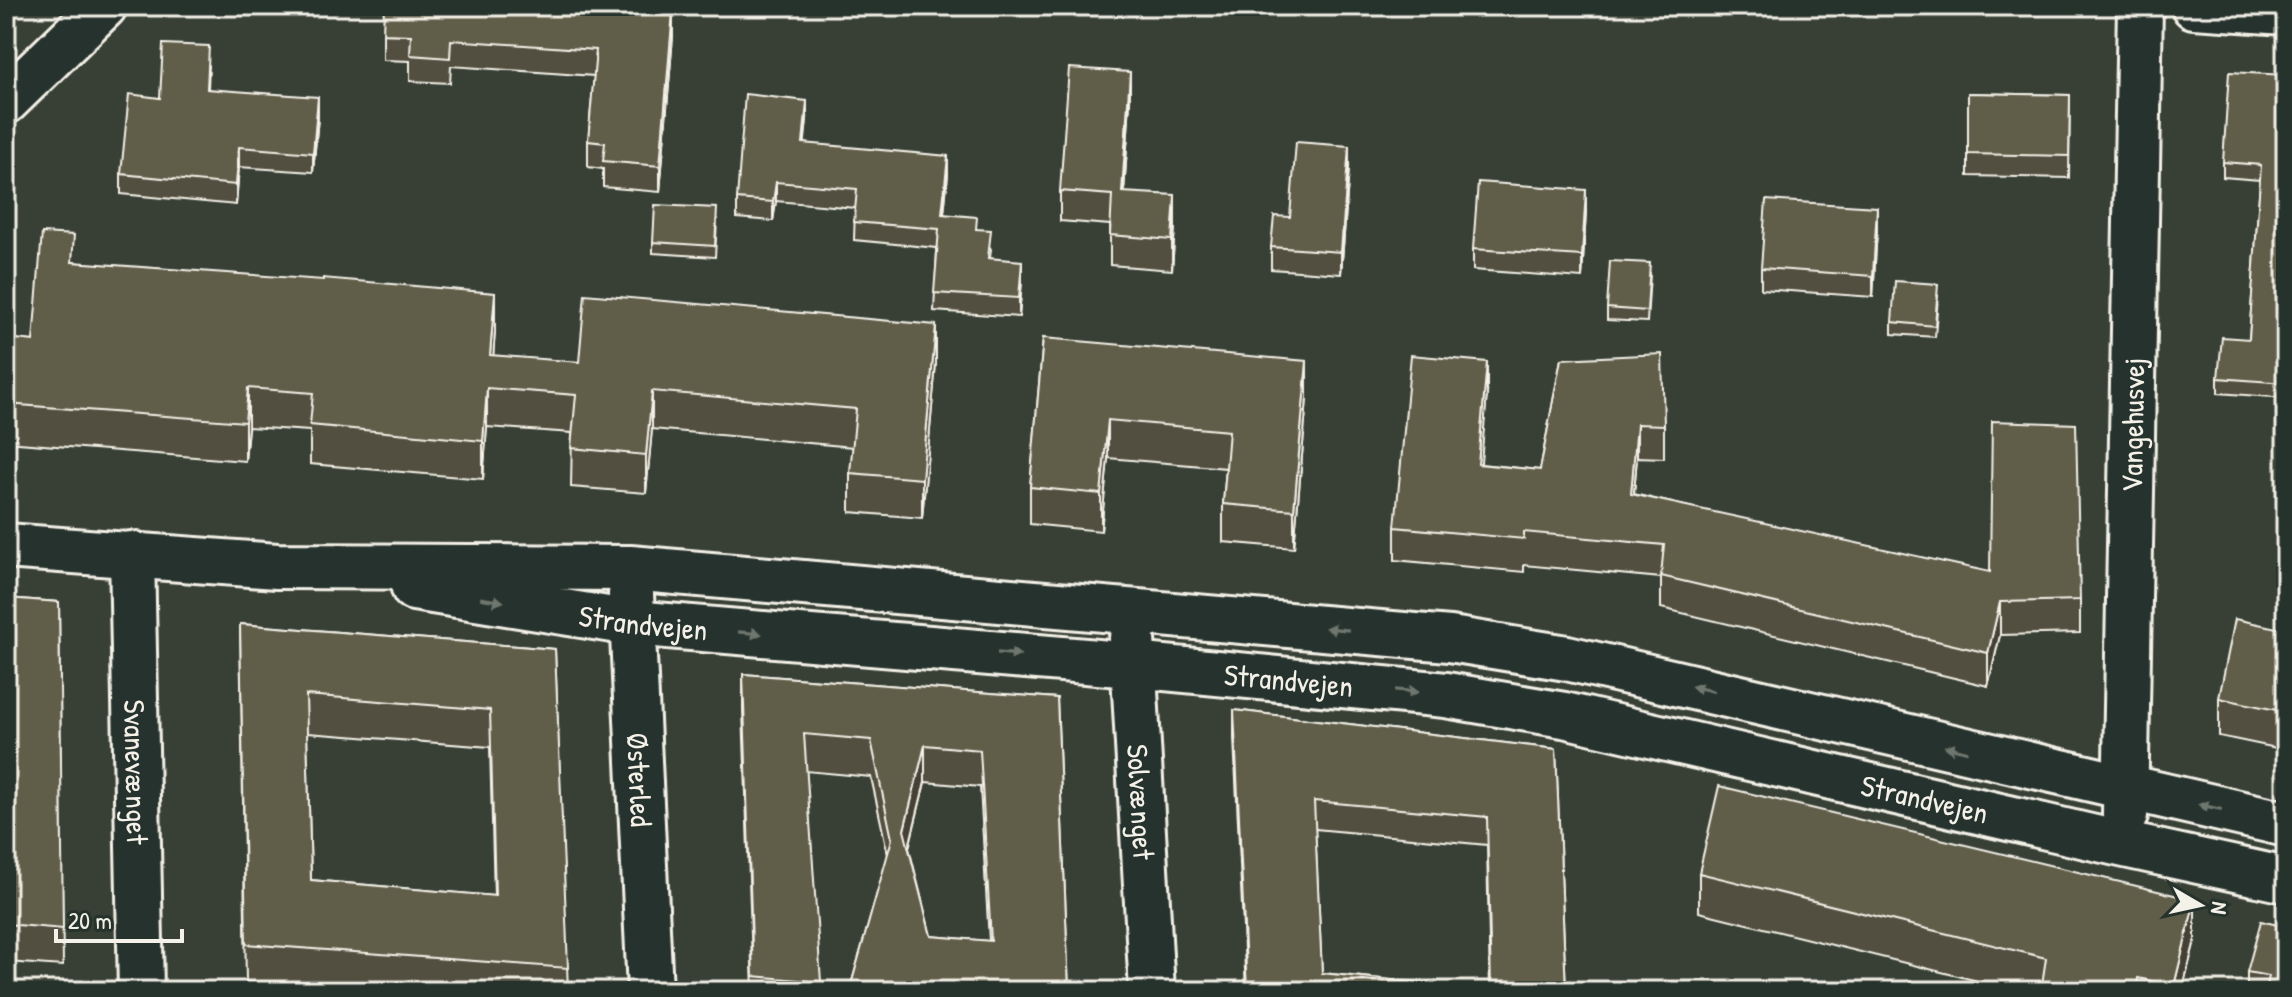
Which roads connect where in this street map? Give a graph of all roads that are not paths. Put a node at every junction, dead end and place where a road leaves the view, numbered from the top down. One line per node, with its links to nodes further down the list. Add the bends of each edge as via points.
1 (104, 6): 5 (street)
2 (2140, 6): 13 (street, Vangehusvej)
3 (2194, 6): 4 (street)
4 (2286, 12)
5 (6, 101)
6 (6, 546): 7 (street, Strandvejen)
7 (132, 554): 8 (street, Strandvejen); 17 (street, Svanevænget)
8 (277, 566): 9 (street, Strandvejen); 11 (street, Strandvejen, one-way to 11)
9 (630, 568): 10 (street, Strandvejen); 11 (street, Østerled)
10 (1131, 611): 12 (street, Solvænget); 13 (street, Strandvejen, one-way to 10, via 1567,658 1450,639)
11 (632, 623): 12 (street, Strandvejen, one-way to 12); 18 (street, Østerled)
12 (1133, 665): 15 (street, Strandvejen, one-way to 15, via 1446,695 1564,715); 19 (street, Solvænget)
13 (2126, 788): 14 (street, Strandvejen, one-way to 13); 15 (street, Vangehusvej)
14 (2286, 824)
15 (2125, 845): 16 (street, Strandvejen)
16 (2286, 880)
17 (141, 991)
18 (650, 991)
19 (1152, 991)

